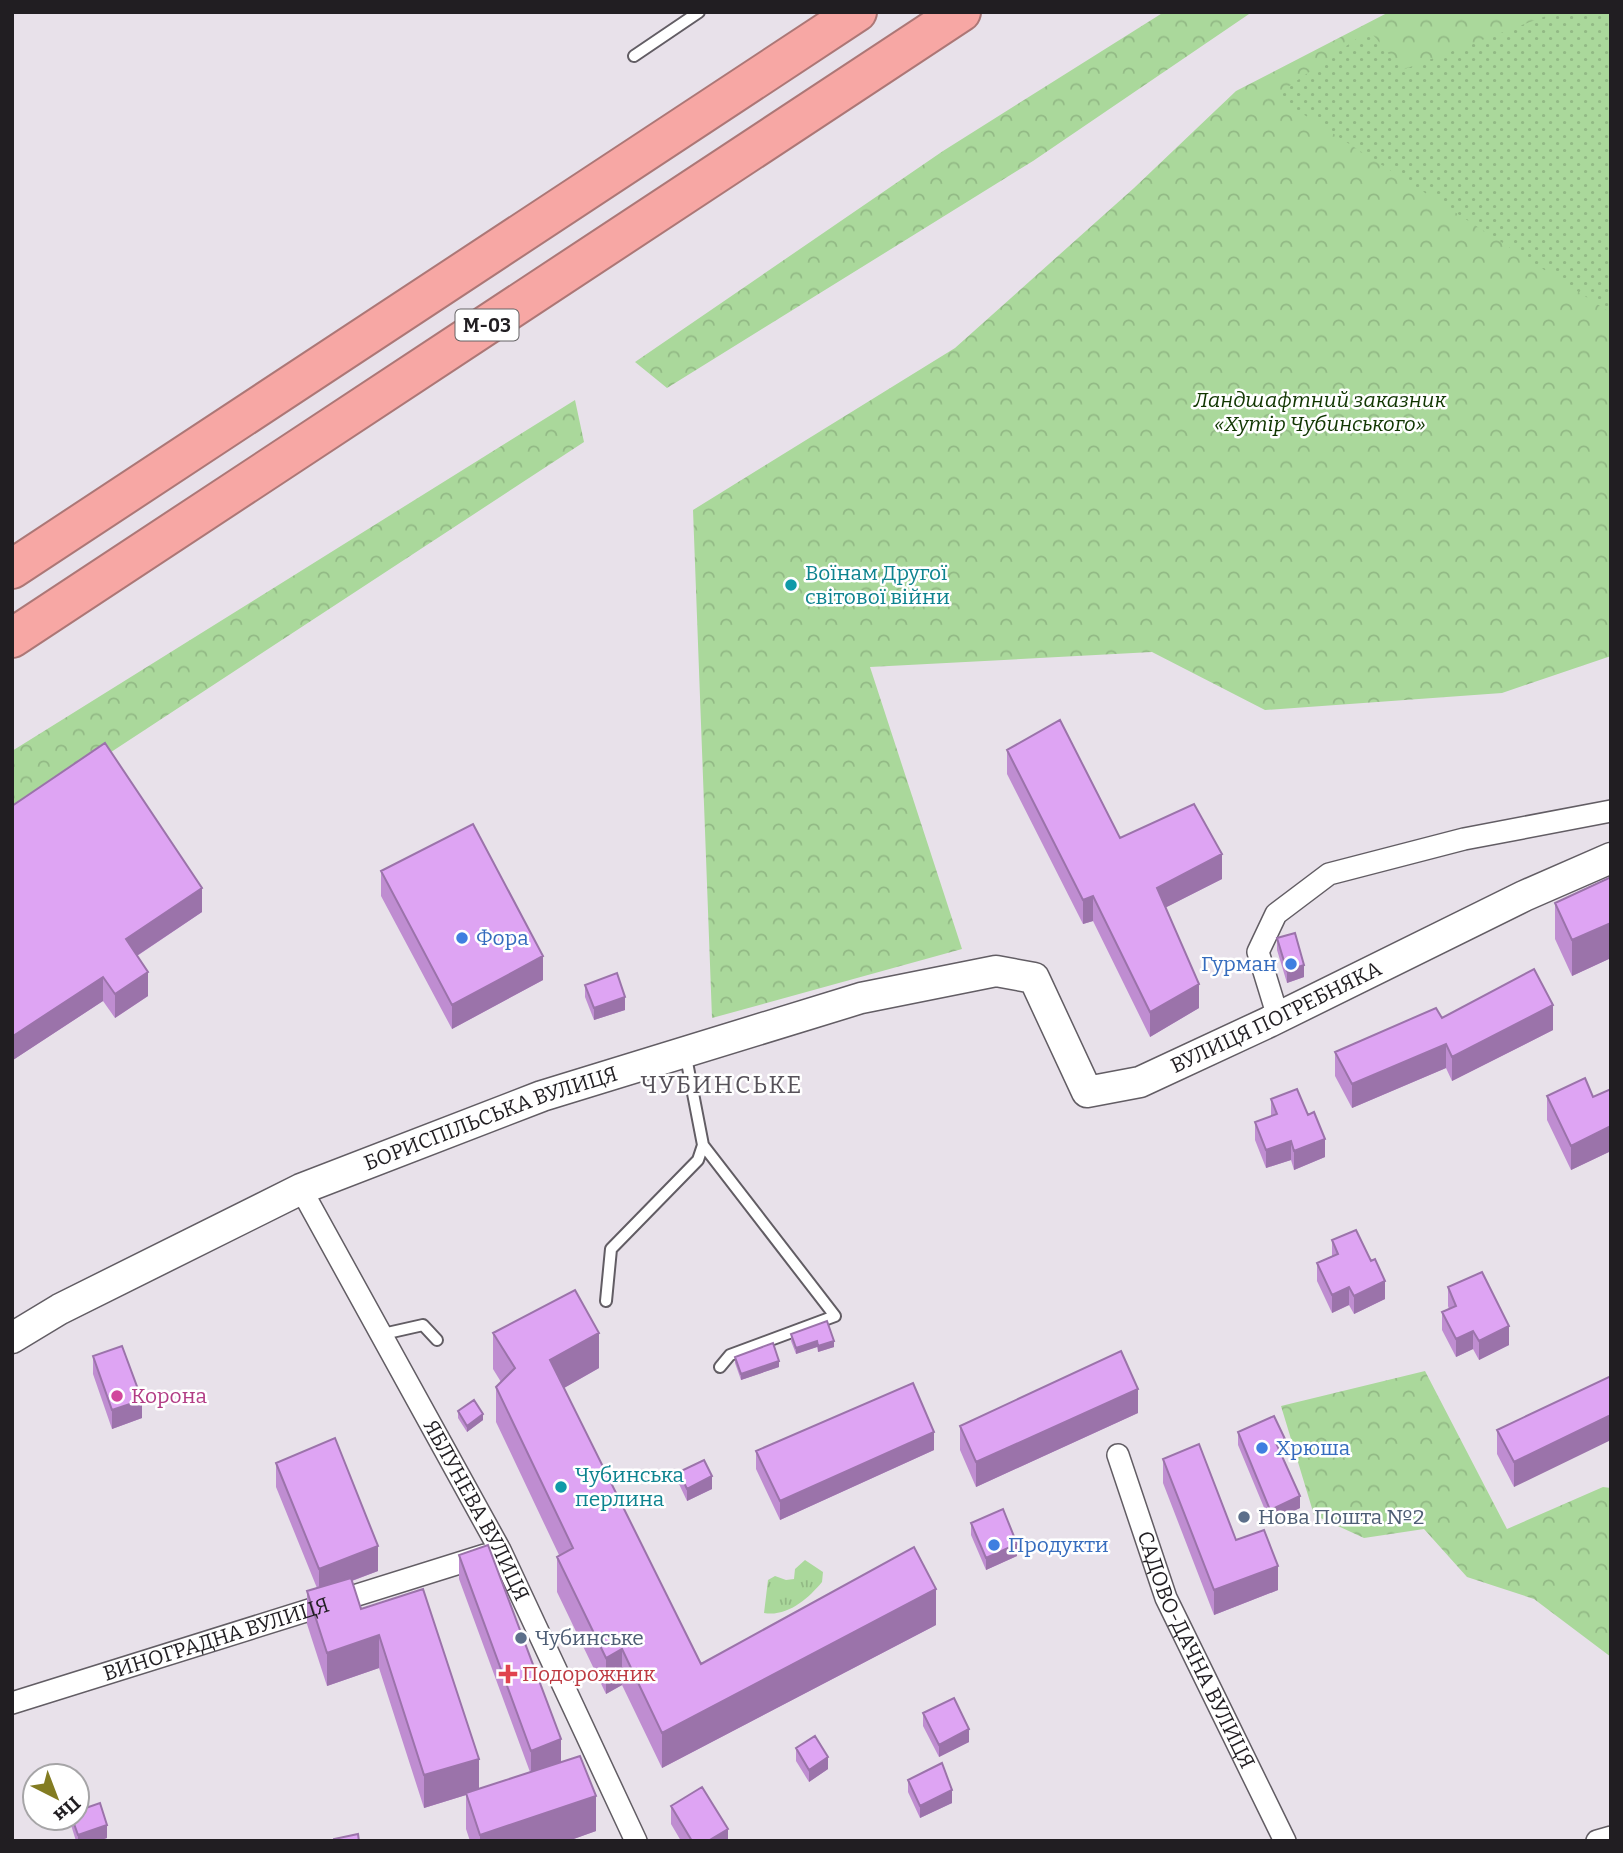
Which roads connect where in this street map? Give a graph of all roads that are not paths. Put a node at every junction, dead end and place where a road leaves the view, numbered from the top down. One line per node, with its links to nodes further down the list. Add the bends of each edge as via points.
1 (699, 12): 4 (lane)
2 (857, 12): 5 (highway, М-03)
3 (961, 12): 6 (highway, М-03)
4 (634, 56)
5 (12, 569)
6 (12, 638)
7 (1611, 811): 10 (street, via 1464,839 1329,874 1276,914 1258,952)
8 (1611, 858): 10 (street, ВУЛИЦЯ ПОГРЕБНЯКА)
9 (996, 971): 10 (street, ВУЛИЦЯ ПОГРЕБНЯКА, via 1034,978 1087,1092 1140,1082); 11 (street, БОРИСПІЛЬСЬКА ВУЛИЦЯ, via 861,998)
10 (1278, 1017)
11 (684, 1050): 12 (lane); 13 (street, БОРИСПІЛЬСЬКА ВУЛИЦЯ, via 542,1096)
12 (703, 1145): 14 (lane, via 698,1160 611,1250); 18 (lane, via 835,1316 730,1355)
13 (301, 1189): 15 (street, ЯБЛУНЕВА ВУЛИЦЯ); 16 (street, БОРИСПІЛЬСЬКА ВУЛИЦЯ, via 60,1309)
14 (606, 1301)
15 (383, 1334): 17 (lane, via 424,1325); 20 (street, ЯБЛУНЕВА ВУЛИЦЯ)
16 (12, 1338)
17 (437, 1340)
18 (720, 1367)
19 (1118, 1455): 24 (street, САДОВО-ДАЧНА ВУЛИЦЯ, via 1166,1598)
20 (500, 1550): 21 (street, ВИНОГРАДНА ВУЛИЦЯ); 23 (street, ЯБЛУНЕВА ВУЛИЦЯ)
21 (12, 1703)
22 (1611, 1837): 25 (street)
23 (636, 1841)
24 (1285, 1841)
25 (1597, 1841)

